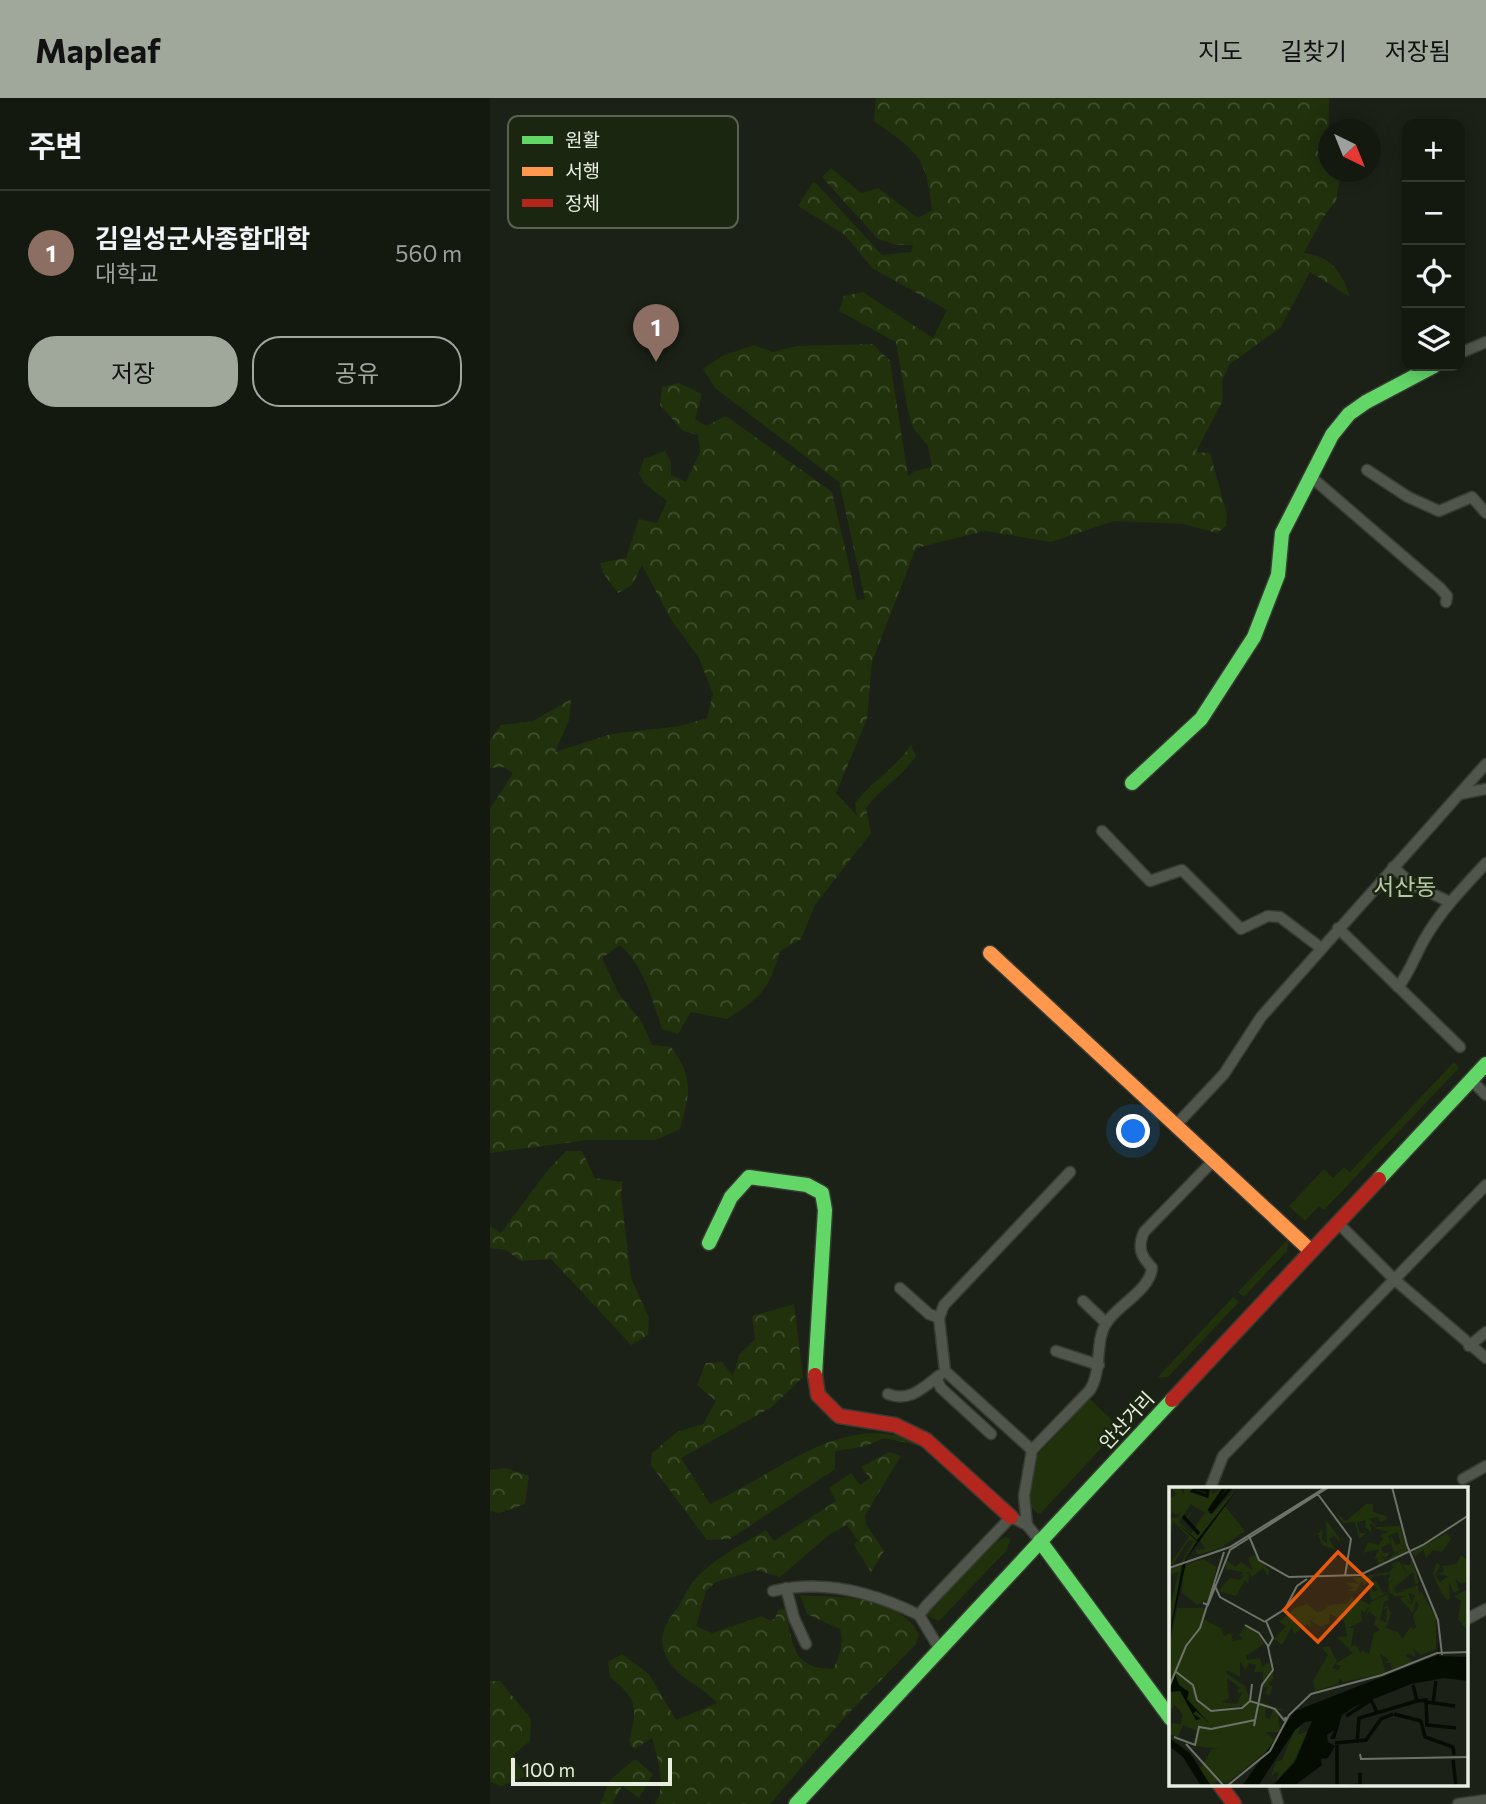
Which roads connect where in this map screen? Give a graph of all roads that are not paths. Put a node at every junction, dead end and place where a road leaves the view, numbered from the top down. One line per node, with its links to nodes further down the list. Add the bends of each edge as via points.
1 (1486, 342): 2 (street)
2 (1465, 351)
3 (1425, 371): 5 (street, via 1349,414)
4 (1367, 470): 6 (street, via 1439,511 1472,497)
5 (1310, 476): 7 (street, via 1440,588); 9 (street, via 1282,533 1278,575 1254,637 1201,719)
6 (1486, 513)
7 (1446, 602)
8 (1486, 764): 11 (street)
9 (1132, 783)
10 (1486, 789): 11 (street)
11 (1460, 794): 14 (street)
12 (1102, 831): 17 (street, via 1150,881 1182,870 1241,929 1268,916 1280,917)
13 (1486, 863): 15 (street)
14 (1393, 867): 15 (street, via 1413,885); 16 (street)
15 (1450, 902): 19 (street)
16 (1338, 928): 17 (street); 19 (street)
17 (1321, 948): 24 (street, via 1261,1017 1224,1074)
18 (990, 953): 24 (street)
19 (1398, 987): 20 (street)
20 (1460, 1047)
21 (1486, 1065): 22 (street, 안산거리)
22 (1471, 1080): 23 (street); 28 (street, 안산거리)
23 (1486, 1095)
24 (1176, 1125): 25 (street)
25 (1214, 1160): 30 (street); 35 (street, via 1149,1225 1140,1247 1152,1274)
26 (1070, 1171): 34 (street, via 944,1305)
27 (1486, 1185): 31 (street)
28 (1337, 1222): 30 (street, 안산거리); 31 (street)
29 (709, 1243): 48 (street, via 731,1197 749,1177 807,1185 822,1194 818,1395 839,1416 895,1425 926,1440)
30 (1310, 1250): 50 (street, 안산거리)
31 (1395, 1280): 37 (street); 47 (street, via 1223,1457)
32 (900, 1288): 34 (street)
33 (1083, 1301): 35 (street)
34 (939, 1318): 41 (street)
35 (1106, 1323): 40 (street)
36 (1486, 1332): 37 (street)
37 (1469, 1346): 39 (street)
38 (1056, 1351): 40 (street)
39 (1486, 1358)
40 (1098, 1365): 44 (street, via 1090,1390)
41 (941, 1375): 42 (street, via 914,1395 898,1398); 43 (street, via 941,1388); 44 (street)
42 (888, 1394)
43 (991, 1434)
44 (1032, 1450): 49 (street, via 1024,1496)
45 (1486, 1466): 46 (street)
46 (1464, 1479)
47 (1211, 1487)
48 (1011, 1517): 49 (street); 54 (street)
49 (1027, 1525): 50 (street)
50 (1040, 1541): 57 (street, 안산거리); 58 (street)
51 (786, 1588): 52 (street); 54 (street, via 824,1586 877,1596); 56 (street)
52 (773, 1591)
53 (1486, 1609): 55 (street)
54 (919, 1615): 57 (street)
55 (1468, 1618)
56 (806, 1644)
57 (939, 1648): 62 (street, 안산거리)
58 (1169, 1716)
59 (1221, 1786): 63 (street)
60 (1273, 1786): 64 (street)
61 (1486, 1800): 65 (street)
62 (796, 1804)
63 (1234, 1804)
64 (1278, 1804)
65 (1458, 1804)

